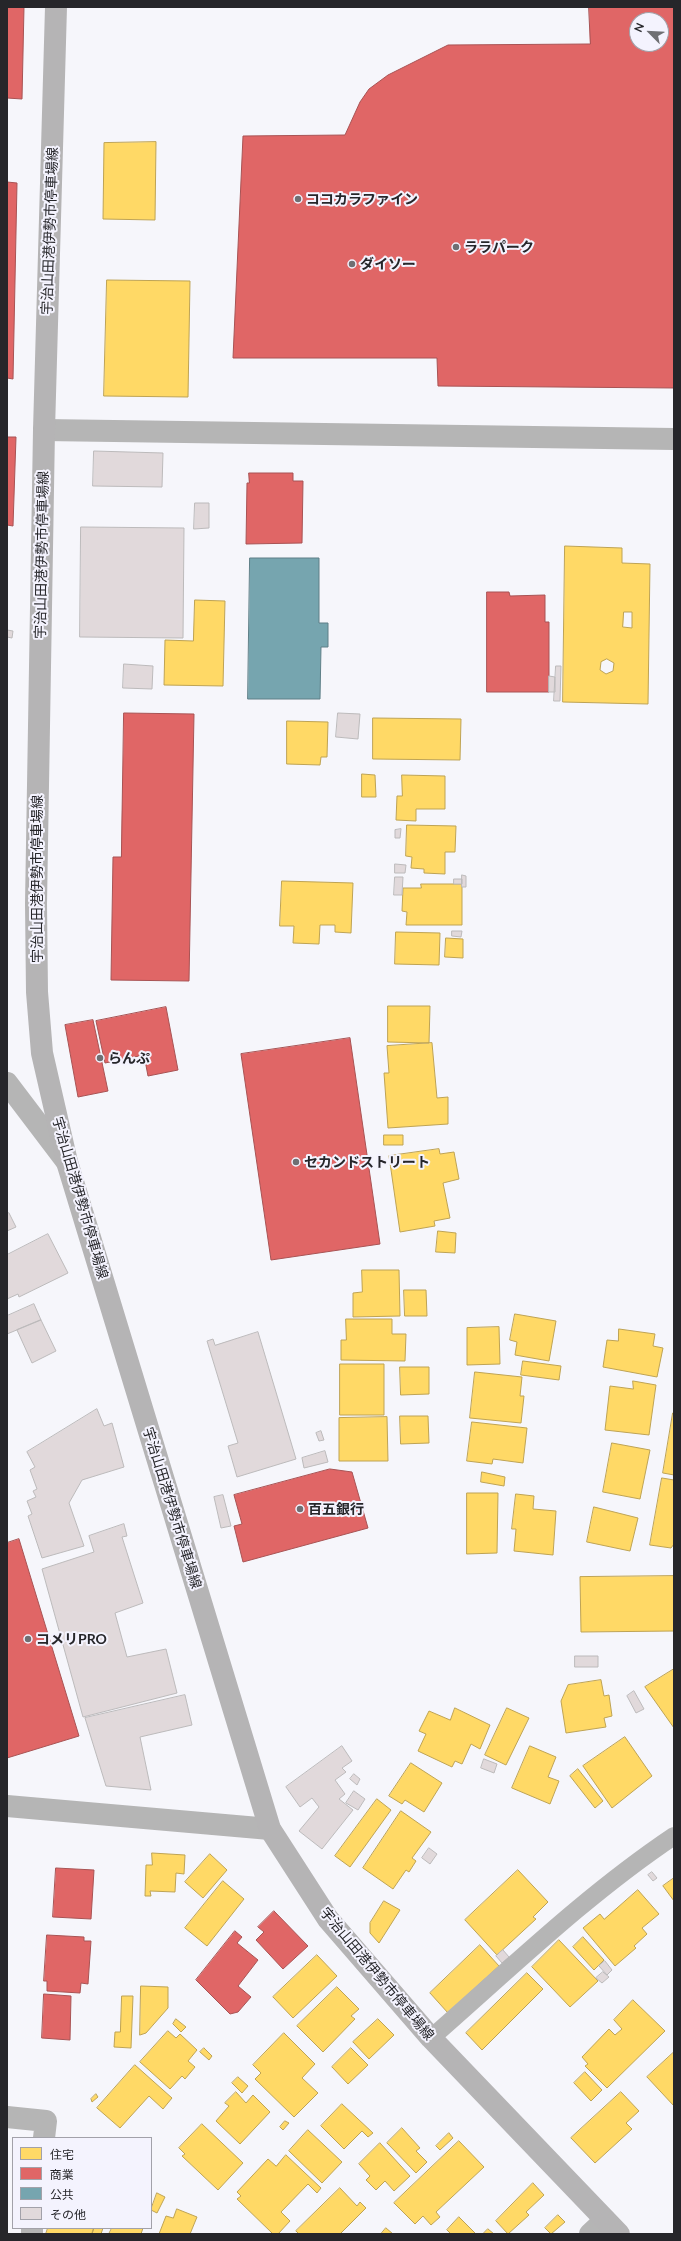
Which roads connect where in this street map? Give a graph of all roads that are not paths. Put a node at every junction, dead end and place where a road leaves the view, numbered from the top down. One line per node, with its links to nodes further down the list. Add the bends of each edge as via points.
1 (56, 7): 2 (main road, 宇治山田港伊勢市停車場線)
2 (44, 430): 3 (street); 5 (main road, 宇治山田港伊勢市停車場線, via 36,904 37,992 42,1053)
3 (674, 439)
4 (7, 1083): 5 (street)
5 (67, 1162): 7 (main road, 宇治山田港伊勢市停車場線)
6 (7, 1806): 7 (street)
7 (270, 1829): 9 (main road, 宇治山田港伊勢市停車場線, via 328,1918)
8 (674, 1836): 9 (lane, via 573,1912)
9 (431, 2038): 12 (main road, 宇治山田港伊勢市停車場線)
10 (7, 2117): 11 (street, via 46,2121)
11 (44, 2137)
12 (605, 2229)

